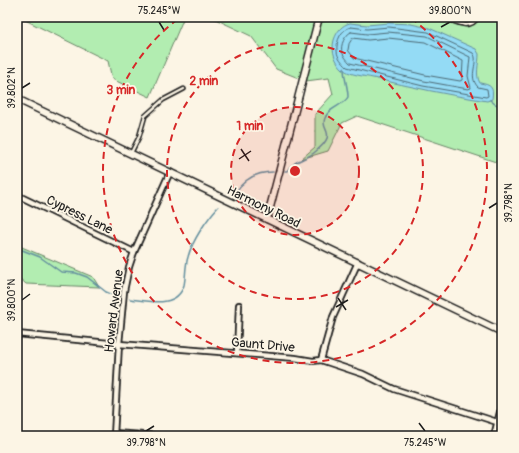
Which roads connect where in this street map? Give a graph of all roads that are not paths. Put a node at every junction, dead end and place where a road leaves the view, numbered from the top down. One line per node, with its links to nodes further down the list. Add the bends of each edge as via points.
1 (320, 17): 11 (main road)
2 (325, 17): 3 (lane)
3 (334, 17)
4 (442, 17): 5 (lane, via 468,26 474,24)
5 (478, 17)
6 (184, 89): 8 (lane, via 163,100 145,116 139,137)
7 (17, 99): 8 (main road, Harmony Road)
8 (130, 154): 9 (main road, Harmony Road)
9 (170, 172): 11 (main road, Harmony Road); 12 (street, Howard Avenue)
10 (17, 195): 12 (street, Cypress Lane)
11 (267, 219): 13 (main road, Harmony Road)
12 (134, 252): 17 (street, Howard Avenue, via 124,291)
13 (358, 262): 15 (main road, Harmony Road); 19 (street, via 333,317)
14 (240, 305): 18 (street)
15 (502, 332)
16 (17, 334): 17 (street, Gaunt Drive)
17 (119, 344): 18 (street, Gaunt Drive); 22 (street, Howard Avenue)
18 (237, 353): 19 (street, Gaunt Drive)
19 (321, 360): 21 (street, Gaunt Drive, via 363,374 394,389)
20 (502, 404): 21 (street)
21 (497, 422): 24 (street)
22 (114, 434): 23 (street)
23 (157, 436)
24 (494, 436)

